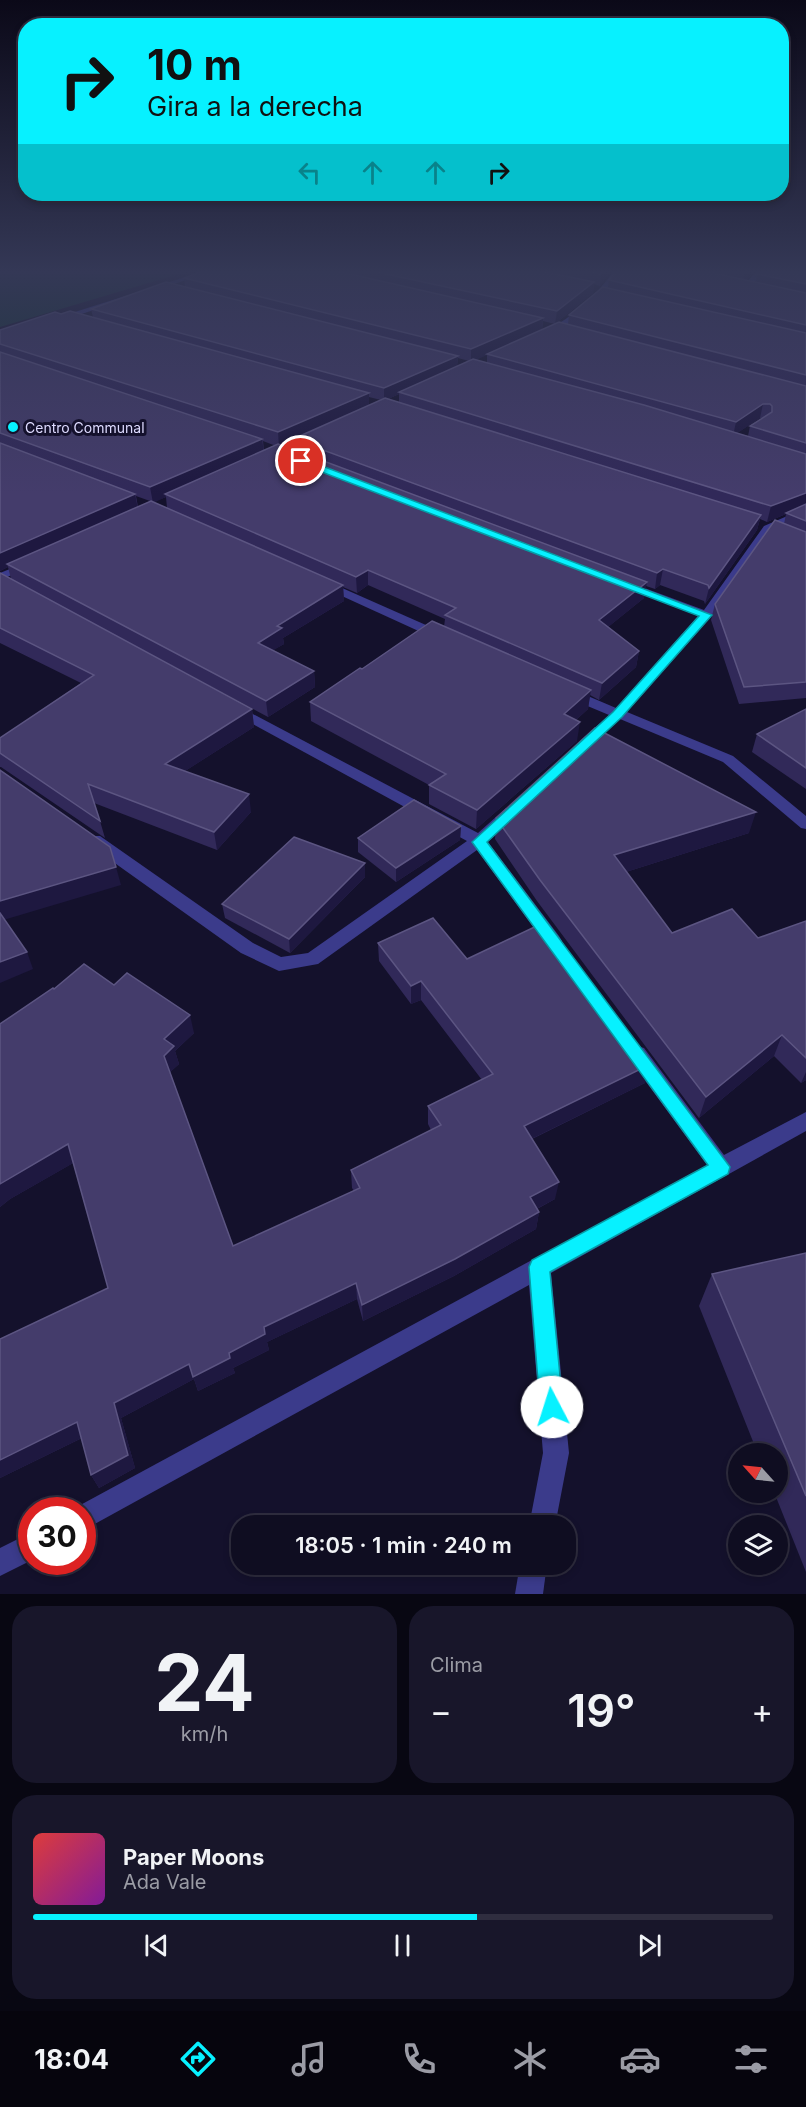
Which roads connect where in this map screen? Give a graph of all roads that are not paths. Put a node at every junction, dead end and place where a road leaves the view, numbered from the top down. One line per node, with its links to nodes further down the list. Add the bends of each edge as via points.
1 (806, 511): 2 (street)
2 (762, 527): 3 (street); 8 (street)
3 (787, 536)
4 (41, 559): 6 (street)
5 (315, 580): 9 (street)
6 (3, 581)
7 (619, 582): 8 (street)
8 (706, 615): 12 (street)
9 (456, 643)
10 (563, 691): 12 (street)
11 (219, 700): 17 (street)
12 (617, 714): 13 (street); 15 (street, via 728,759)
13 (574, 754)
14 (522, 802): 17 (street)
15 (806, 824)
16 (76, 827): 17 (street, via 248,948 279,964 312,959)
17 (479, 842): 18 (street)
18 (564, 957)
19 (628, 1043): 21 (street)
20 (806, 1121): 21 (street)
21 (721, 1167): 22 (street)
22 (539, 1267): 23 (street); 24 (street, via 556,1453)
23 (96, 1510)
24 (544, 1515)
25 (18, 1553): 26 (street)
26 (0, 1563)
27 (532, 1575): 28 (street)
28 (529, 1594)

